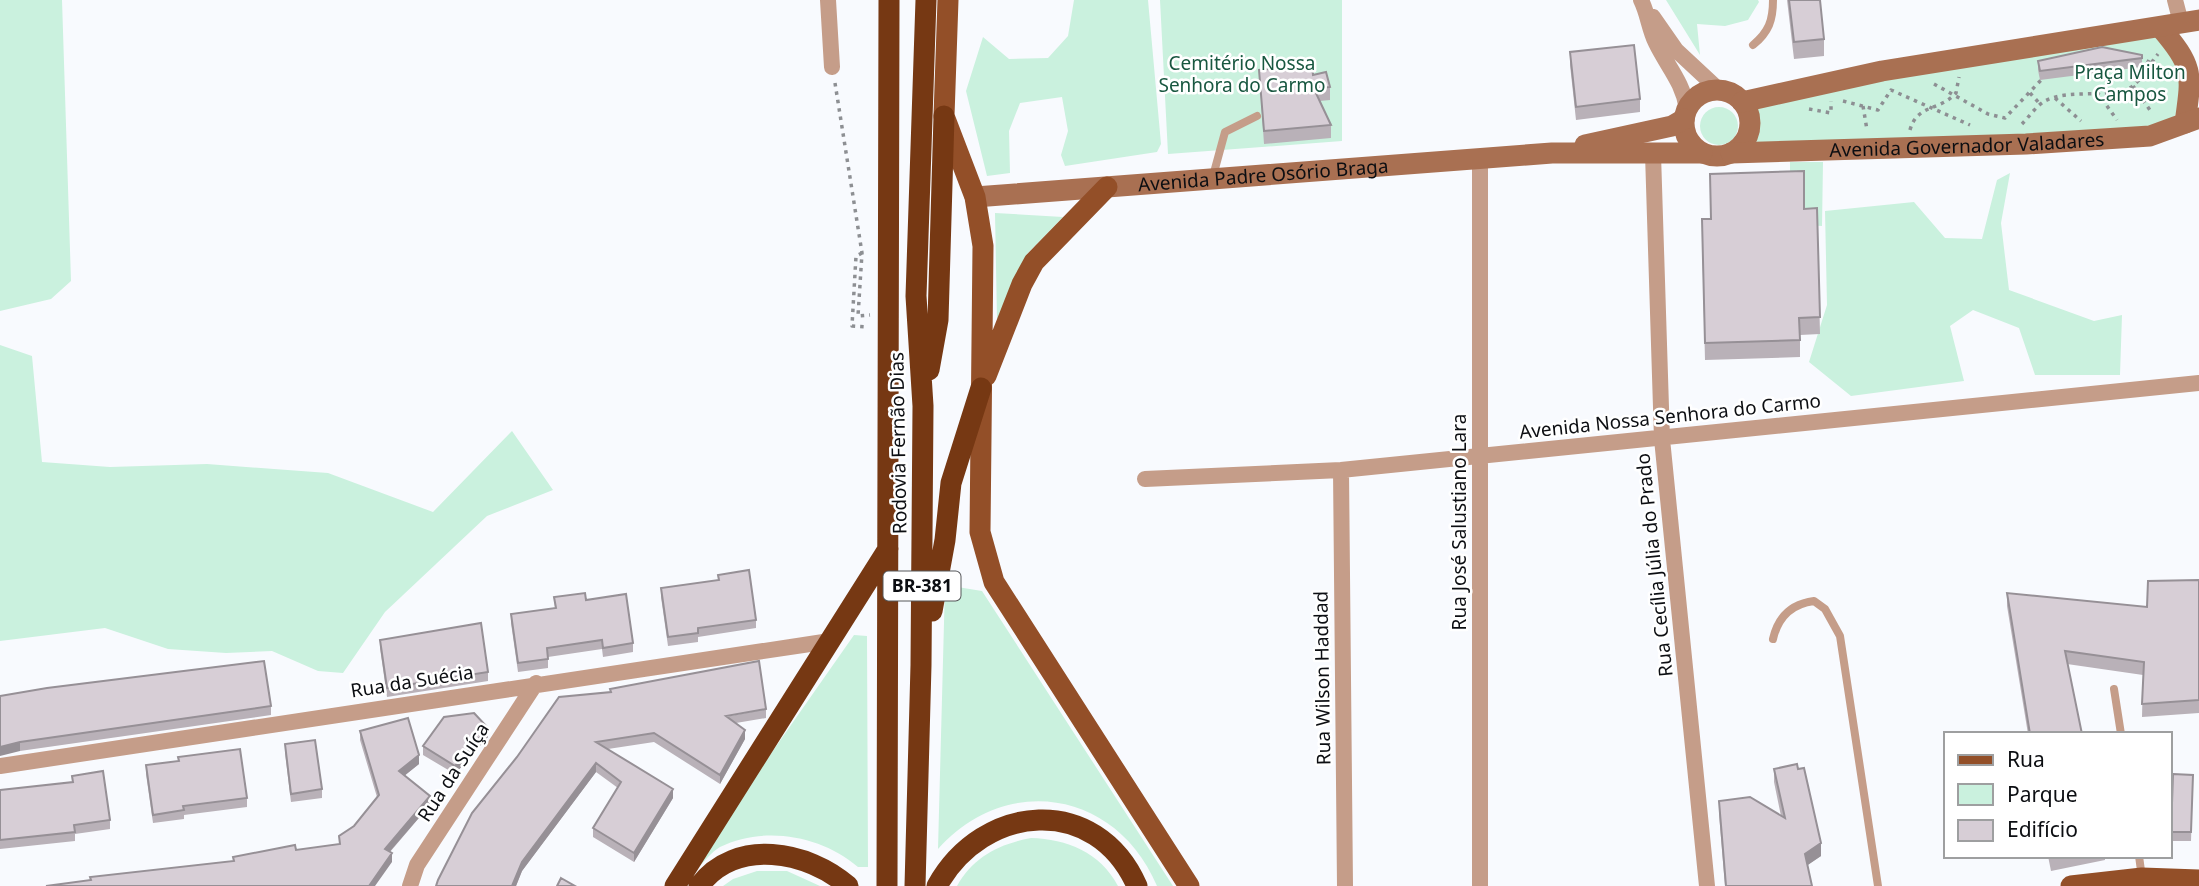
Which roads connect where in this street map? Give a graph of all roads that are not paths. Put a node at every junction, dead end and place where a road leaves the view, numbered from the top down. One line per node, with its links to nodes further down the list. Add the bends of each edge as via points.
1 (828, 0): 12 (street)
2 (889, 0): 34 (highway, Rodovia Fernão Dias / BR-381)
3 (926, 0): 29 (highway, Rodovia Fernão Dias / BR-381, via 916,296)
4 (948, 0): 16 (main road)
5 (1773, 0): 10 (lane, via 1773,18)
6 (2175, 0): 8 (street)
7 (1642, 2): 13 (street, via 1676,50); 15 (street, via 1656,43 1685,95)
8 (2190, 21): 9 (street); 11 (street)
9 (2160, 27): 14 (street, via 1882,71); 18 (street, via 2183,54 2191,78)
10 (1754, 45)
11 (2199, 65)
12 (832, 67)
13 (1719, 90): 14 (street); 15 (street, via 1700,95)
14 (1742, 102): 21 (street, via 1749,117 1748,134)
15 (1686, 114): 19 (street, Avenida Padre Osório Braga, via 1672,126); 20 (street, via 1689,141)
16 (944, 116): 26 (main road); 29 (highway, via 938,320)
17 (1257, 116): 24 (lane, via 1225,132)
18 (2192, 121): 21 (street, Avenida Governador Valadares, via 2150,136)
19 (1552, 153): 22 (street, Avenida Padre Osório Braga); 23 (street, Avenida Padre Osório Braga)
20 (1702, 153): 21 (street); 22 (street, Avenida Padre Osório Braga)
21 (1731, 153)
22 (1653, 155): 30 (street, Rua Cecília Júlia do Prado)
23 (1479, 158): 24 (street, Avenida Padre Osório Braga); 31 (street, Rua José Salustiano Lara)
24 (1213, 178): 25 (street, Avenida Padre Osório Braga)
25 (1107, 187): 26 (street, Avenida Padre Osório Braga); 28 (main road, via 1034,262)
26 (975, 197): 28 (main road, via 983,246)
27 (2199, 383): 30 (street, Avenida Nossa Senhora do Carmo)
28 (981, 388): 37 (highway, via 951,483); 53 (main road, via 980,531 994,582)
29 (923, 406): 37 (highway, Rodovia Fernão Dias / BR-381)
30 (1662, 439): 31 (street, Avenida Nossa Senhora do Carmo); 56 (street, Rua Cecília Júlia do Prado)
31 (1480, 456): 32 (street, Avenida Nossa Senhora do Carmo); 55 (street, Rua José Salustiano Lara)
32 (1341, 470): 33 (street, Avenida Nossa Senhora do Carmo); 54 (street, Rua Wilson Haddad)
33 (1144, 479)
34 (888, 549): 36 (highway); 49 (highway, Rodovia Fernão Dias / BR-381)
35 (1773, 639): 57 (lane, via 1777,623 1797,603 1814,601 1825,609 1840,636)
36 (830, 640): 38 (street, Rua da Suécia); 46 (highway)
37 (921, 665): 50 (highway, Rodovia Fernão Dias / BR-381)
38 (536, 683): 41 (street, Rua da Suécia); 45 (street, Rua da Suíça, via 416,865)
39 (2114, 689): 40 (lane)
40 (2121, 732)
41 (0, 766)
42 (2139, 858): 43 (lane)
43 (2142, 878): 44 (main road); 58 (main road)
44 (2199, 880)
45 (410, 886)
46 (675, 886)
47 (699, 886): 48 (highway, via 710,872 744,858 778,852 809,860)
48 (848, 886)
49 (887, 886)
50 (915, 886)
51 (937, 886): 52 (highway, via 964,848 984,834 1030,820 1077,827 1098,838 1116,854)
52 (1137, 886)
53 (1189, 886)
54 (1345, 886)
55 (1480, 886)
56 (1707, 886)
57 (1878, 886)
58 (2071, 886)

